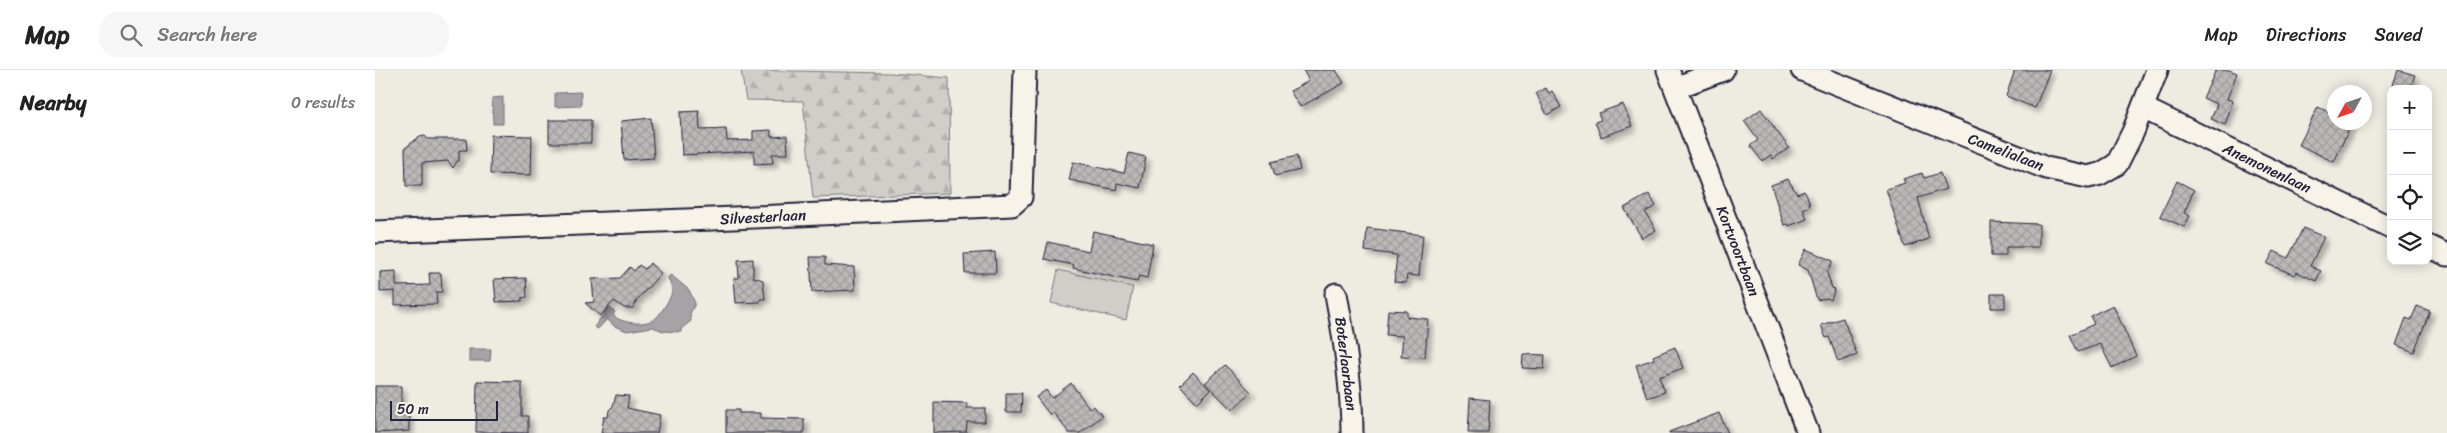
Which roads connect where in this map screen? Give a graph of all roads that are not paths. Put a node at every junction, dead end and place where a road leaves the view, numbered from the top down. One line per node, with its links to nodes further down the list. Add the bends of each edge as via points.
1 (1025, 70): 8 (street, Silvesterlaan, via 1021,198 1012,205)
2 (1723, 70): 5 (street)
3 (1801, 70): 6 (street, Camelialaan, via 2046,168 2088,177 2117,164)
4 (2157, 70): 6 (street, Camelialaan)
5 (1672, 79): 13 (street, Kortvoortbaan)
6 (2143, 108): 7 (street, Anemonenlaan)
7 (2387, 226)
8 (375, 232)
9 (2432, 248): 10 (street)
10 (2447, 255)
11 (1336, 294): 12 (street, Boterlaarbaan, via 1346,349)
12 (1352, 433)
13 (1808, 433)

